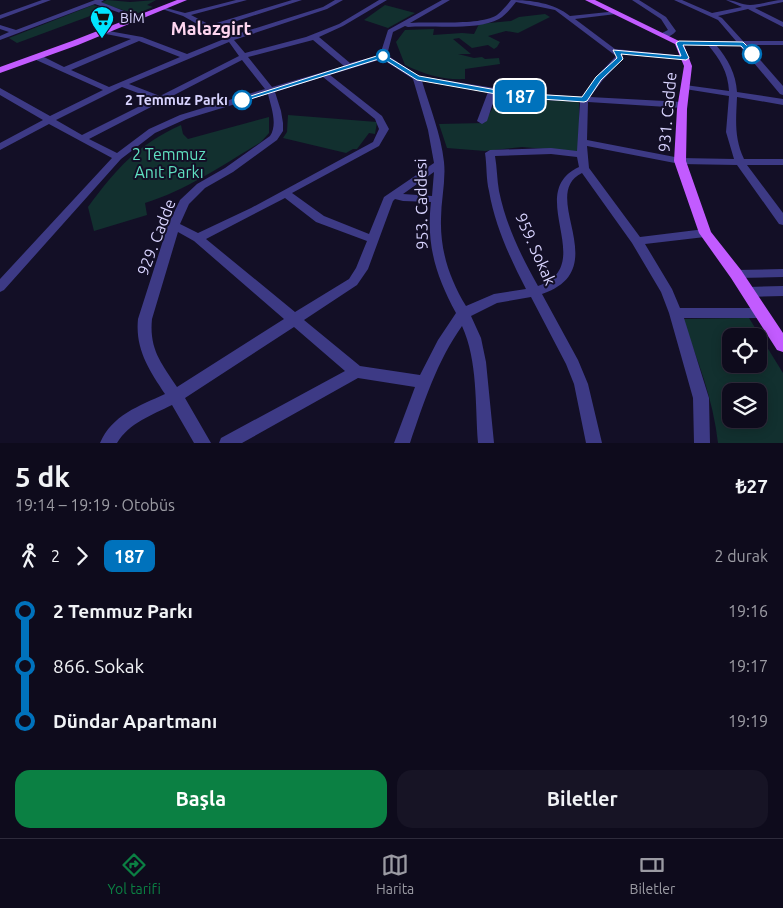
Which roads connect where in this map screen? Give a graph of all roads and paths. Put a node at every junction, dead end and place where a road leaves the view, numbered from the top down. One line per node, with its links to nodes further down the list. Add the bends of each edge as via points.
1 (48, 0): 20 (street)
2 (183, 0): 16 (main road)
3 (244, 0): 18 (street)
4 (299, 0): 26 (street)
5 (340, 0): 33 (street, via 325,8)
6 (384, 0): 30 (street)
7 (447, 0): 25 (street)
8 (514, 0): 22 (street, via 553,7); 25 (street, via 493,20)
9 (590, 0): 17 (main road)
10 (635, 0): 29 (street, via 664,18 672,31)
11 (677, 0): 19 (street)
12 (730, 0): 15 (street)
13 (782, 0): 15 (street)
14 (98, 1): 21 (street); 27 (street)
15 (750, 7): 19 (street); 23 (street)
16 (164, 8): 18 (street, 929. Cadde); 21 (main road)
17 (616, 12): 22 (street); 29 (main road)
18 (185, 15): 26 (street, 929. Cadde)
19 (711, 15): 37 (street, via 720,19)
20 (0, 17)
21 (140, 18): 28 (main road)
22 (570, 18): 38 (street)
23 (783, 25)
24 (0, 26): 27 (street)
25 (399, 26): 40 (street, via 390,31)
26 (209, 28): 33 (street, 929. Cadde)
27 (18, 32): 31 (street)
28 (103, 32): 32 (street); 41 (main road)
29 (665, 35): 34 (main road)
30 (314, 37): 39 (street); 44 (street)
31 (0, 38)
32 (139, 39): 42 (street); 46 (street)
33 (230, 39): 39 (street, 929. Cadde); 42 (street)
34 (679, 43): 35 (street); 43 (main road, 931. Cadde)
35 (710, 43): 37 (street); 58 (street, via 732,72)
36 (783, 43): 37 (street)
37 (743, 44): 47 (street)
38 (616, 52): 43 (street); 60 (street, via 621,58 599,79)
39 (244, 56): 55 (street, 929. Cadde); 59 (street)
40 (383, 56): 44 (street); 50 (street)
41 (37, 57): 45 (main road); 46 (street)
42 (187, 57): 51 (street)
43 (686, 58): 52 (main road, 931. Cadde)
44 (350, 66): 48 (street)
45 (0, 70)
46 (63, 70): 53 (street)
47 (770, 74): 49 (street); 57 (street)
48 (325, 75): 55 (street); 75 (street, via 374,112 383,125 383,135 376,144)
49 (783, 76)
50 (417, 78): 56 (street); 73 (street, 953. Caddesi)
51 (122, 84): 53 (street); 59 (street)
52 (685, 87): 58 (street); 62 (main road, 931. Cadde)
53 (109, 90): 63 (street)
54 (0, 91): 63 (street)
55 (271, 91): 69 (street, via 183,117 152,131); 79 (street, 929. Cadde, via 278,123 274,138 191,194)
56 (493, 91): 60 (street); 64 (street)
57 (783, 92)
58 (734, 94): 61 (street); 71 (street, via 730,132)
59 (159, 98): 65 (street)
60 (584, 100): 62 (street); 66 (street)
61 (783, 102)
62 (683, 105): 70 (main road, 931. Cadde)
63 (48, 120): 65 (street); 67 (street)
64 (482, 121)
65 (82, 139): 69 (street)
66 (583, 142): 68 (street); 70 (street)
67 (0, 147)
68 (582, 154): 74 (street); 89 (street, 959. Sokak, via 551,151 490,153 494,192 500,211 514,250)
69 (118, 157): 86 (street)
70 (680, 161): 71 (street); 80 (main road, 931. Cadde)
71 (740, 162): 72 (street); 78 (street)
72 (783, 162)
73 (439, 164): 76 (street); 77 (street, 953. Caddesi)
74 (584, 168): 83 (street); 89 (street, via 568,176 563,183 569,266 565,276)
75 (285, 193): 81 (street); 82 (street, via 320,219)
76 (393, 194): 77 (street, via 403,198); 82 (street, via 385,204)
77 (436, 199): 92 (street, 953. Caddesi, via 434,223 440,266)
78 (783, 221)
79 (174, 225): 81 (street); 97 (street, 929. Cadde, via 142,333 154,367)
80 (704, 233): 83 (street); 85 (main road, 931. Cadde)
81 (198, 238): 93 (street)
82 (373, 239): 93 (street, via 362,269 353,282)
83 (638, 241): 91 (street)
84 (783, 272): 85 (street)
85 (736, 274): 88 (main road, 931. Cadde)
86 (0, 287)
87 (783, 291): 88 (street)
88 (748, 292): 90 (main road, 931. Cadde)
89 (536, 293): 92 (street, via 497,298); 103 (street, 959. Sokak, via 581,384)
90 (760, 312): 91 (street); 94 (main road, 931. Cadde)
91 (676, 313): 104 (street, via 701,398)
92 (463, 314): 96 (street, via 446,336); 102 (street, 953. Caddesi, via 474,338 479,362)
93 (295, 320): 95 (street); 97 (street)
94 (783, 346)
95 (356, 372): 96 (street); 100 (street)
96 (423, 382): 101 (street)
97 (175, 396): 98 (street, via 132,417 116,430); 99 (street, 929. Cadde)
98 (108, 443)
99 (203, 443)
100 (227, 443)
101 (402, 443)
102 (486, 443)
103 (594, 443)
104 (702, 443)

